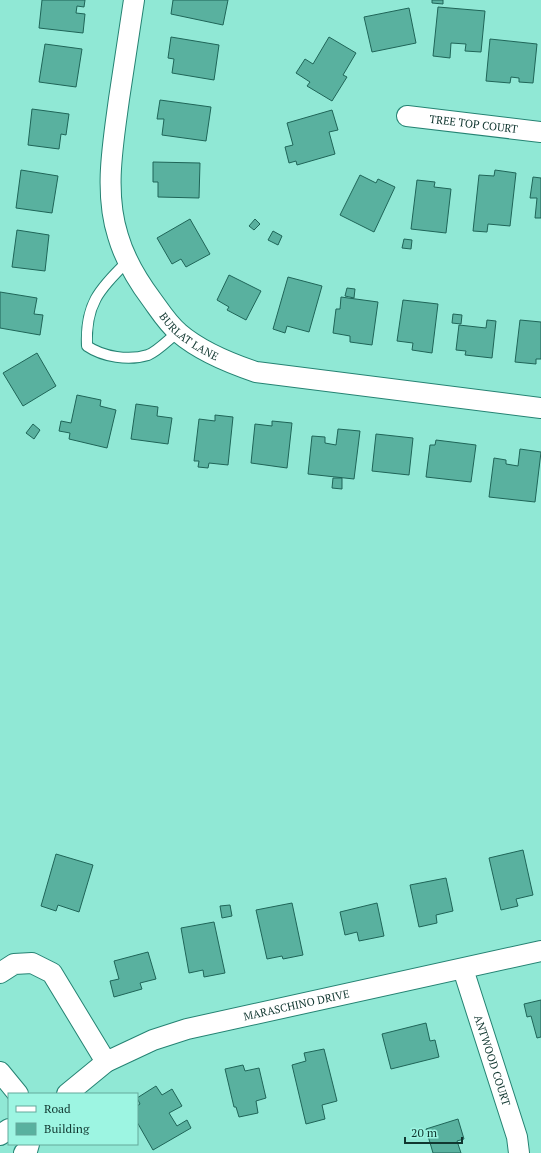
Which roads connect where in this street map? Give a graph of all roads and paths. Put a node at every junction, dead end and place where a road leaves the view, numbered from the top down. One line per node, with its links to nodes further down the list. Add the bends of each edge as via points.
1 (134, 0): 4 (street, BURLAT LANE, via 111,157 112,208 117,236)
2 (407, 116): 3 (street, TREE TOP COURT)
3 (541, 132)
4 (127, 262): 5 (street, BURLAT LANE, via 142,287); 5 (lane, via 94,298 88,316 87,346 96,352 130,357 148,354)
5 (178, 332): 6 (street, BURLAT LANE, via 197,346 237,366 256,372)
6 (541, 408)
7 (541, 951): 8 (street, MARASCHINO DRIVE)
8 (463, 969): 10 (street, MARASCHINO DRIVE, via 187,1029 153,1040); 14 (street, ANTWOOD COURT, via 517,1137)
9 (0, 972): 10 (street, via 14,964 32,963 52,973)
10 (106, 1062): 13 (street, MARASCHINO DRIVE)
11 (0, 1072): 12 (street)
12 (17, 1093)
13 (67, 1093)
14 (519, 1153)

